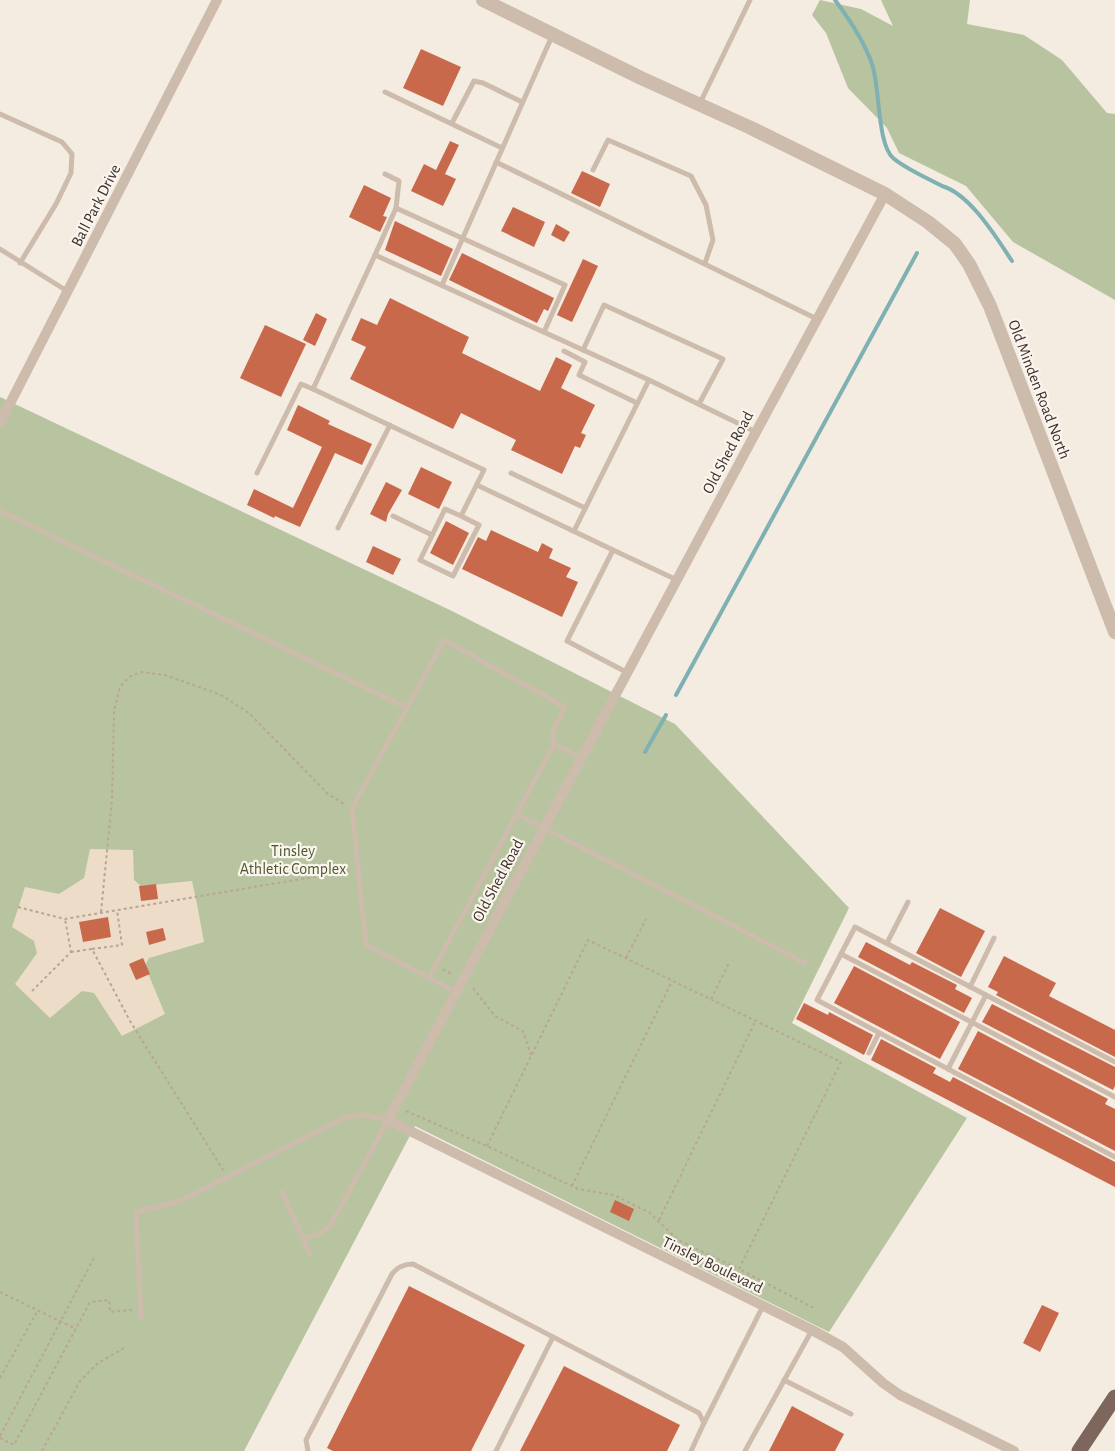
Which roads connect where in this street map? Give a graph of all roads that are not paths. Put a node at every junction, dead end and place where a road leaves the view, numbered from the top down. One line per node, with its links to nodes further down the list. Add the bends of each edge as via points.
1 (217, 0): 22 (street, Ball Park Drive)
2 (483, 0): 4 (street)
3 (750, 0): 7 (lane)
4 (553, 34): 6 (lane); 7 (street)
5 (385, 92): 9 (lane)
6 (522, 102): 9 (lane, via 474,81); 10 (lane)
7 (699, 105): 14 (street)
8 (0, 114): 19 (lane, via 62,142 72,154 70,172 56,204)
9 (452, 123): 10 (lane)
10 (502, 148): 11 (lane)
11 (496, 162): 16 (lane); 20 (lane)
12 (593, 170): 20 (lane, via 608,140 691,176 706,206 712,240)
13 (385, 174): 15 (lane, via 399,181)
14 (885, 194): 23 (street, Old Shed Road); 46 (street, Old Minden Road North, via 955,244 969,264 990,306)
15 (396, 208): 16 (lane); 18 (lane)
16 (462, 238): 21 (lane); 24 (lane, via 566,285)
17 (0, 249): 19 (lane)
18 (375, 255): 21 (lane); 28 (lane)
19 (20, 263): 22 (lane)
20 (705, 263): 23 (lane)
21 (442, 285): 24 (lane)
22 (67, 291): 31 (street, Ball Park Drive)
23 (817, 319): 33 (street, Old Shed Road)
24 (544, 332): 25 (lane)
25 (583, 350): 27 (lane); 30 (lane, via 604,305 723,359)
26 (564, 351): 29 (lane, via 585,362 579,375)
27 (649, 380): 29 (lane); 30 (lane)
28 (313, 389): 32 (lane); 34 (lane, via 301,384)
29 (637, 403): 37 (lane)
30 (699, 404): 33 (lane)
31 (0, 423)
32 (390, 425): 36 (lane, via 484,470); 41 (lane)
33 (756, 432): 45 (street, Old Shed Road)
34 (257, 473)
35 (511, 473): 37 (lane)
36 (477, 485): 40 (lane); 42 (lane)
37 (585, 508): 42 (lane)
38 (0, 512): 48 (lane)
39 (393, 516): 43 (lane)
40 (461, 516): 43 (lane, via 446,509); 43 (lane, via 479,525 453,576 420,560)
41 (338, 528)
42 (574, 531): 44 (lane)
43 (432, 535)
44 (614, 550): 45 (lane); 47 (lane, via 567,641)
45 (678, 580): 47 (street, Old Shed Road)
46 (1115, 632)
47 (628, 673): 50 (street, Old Shed Road)
48 (406, 707): 49 (lane, via 444,640 565,707 553,731); 58 (lane, via 352,808 366,945)
49 (554, 744): 50 (lane); 51 (lane)
50 (581, 759): 52 (street, Old Shed Road)
51 (517, 814): 52 (lane); 58 (lane)
52 (543, 828): 57 (lane); 60 (street, Old Shed Road)
53 (908, 902): 55 (lane)
54 (994, 938): 59 (lane)
55 (887, 943): 56 (lane, via 855,927); 59 (lane)
56 (841, 954): 62 (lane); 63 (lane, via 817,1000)
57 (805, 963)
58 (429, 978): 60 (lane)
59 (970, 987): 61 (lane)
60 (456, 992): 68 (street, Old Shed Road)
61 (986, 995): 62 (lane); 65 (lane)
62 (972, 1022): 66 (lane); 67 (lane)
63 (879, 1033): 64 (lane); 66 (lane)
64 (869, 1053)
65 (1115, 1062)
66 (948, 1069): 69 (lane)
67 (1115, 1097)
68 (388, 1120): 71 (lane, via 330,1226); 73 (street, Tinsley Boulevard); 74 (lane, via 364,1115 346,1117 180,1201 136,1212)
69 (1115, 1157)
70 (282, 1192): 71 (lane)
71 (303, 1239): 72 (lane)
72 (310, 1254)
73 (763, 1306): 75 (street, Tinsley Boulevard); 80 (lane)
74 (141, 1318)
75 (812, 1330): 77 (lane); 85 (street, Tinsley Boulevard, via 843,1347 900,1395)
76 (553, 1337): 80 (lane, via 699,1413); 81 (lane, via 413,1264 399,1267 306,1440); 82 (lane)
77 (784, 1380): 79 (lane); 84 (lane)
78 (1115, 1397): 86 (main road)
79 (851, 1414)
80 (704, 1423): 83 (lane)
81 (308, 1451)
82 (496, 1451)
83 (691, 1451)
84 (745, 1451)
85 (1014, 1451)
86 (1079, 1451)

